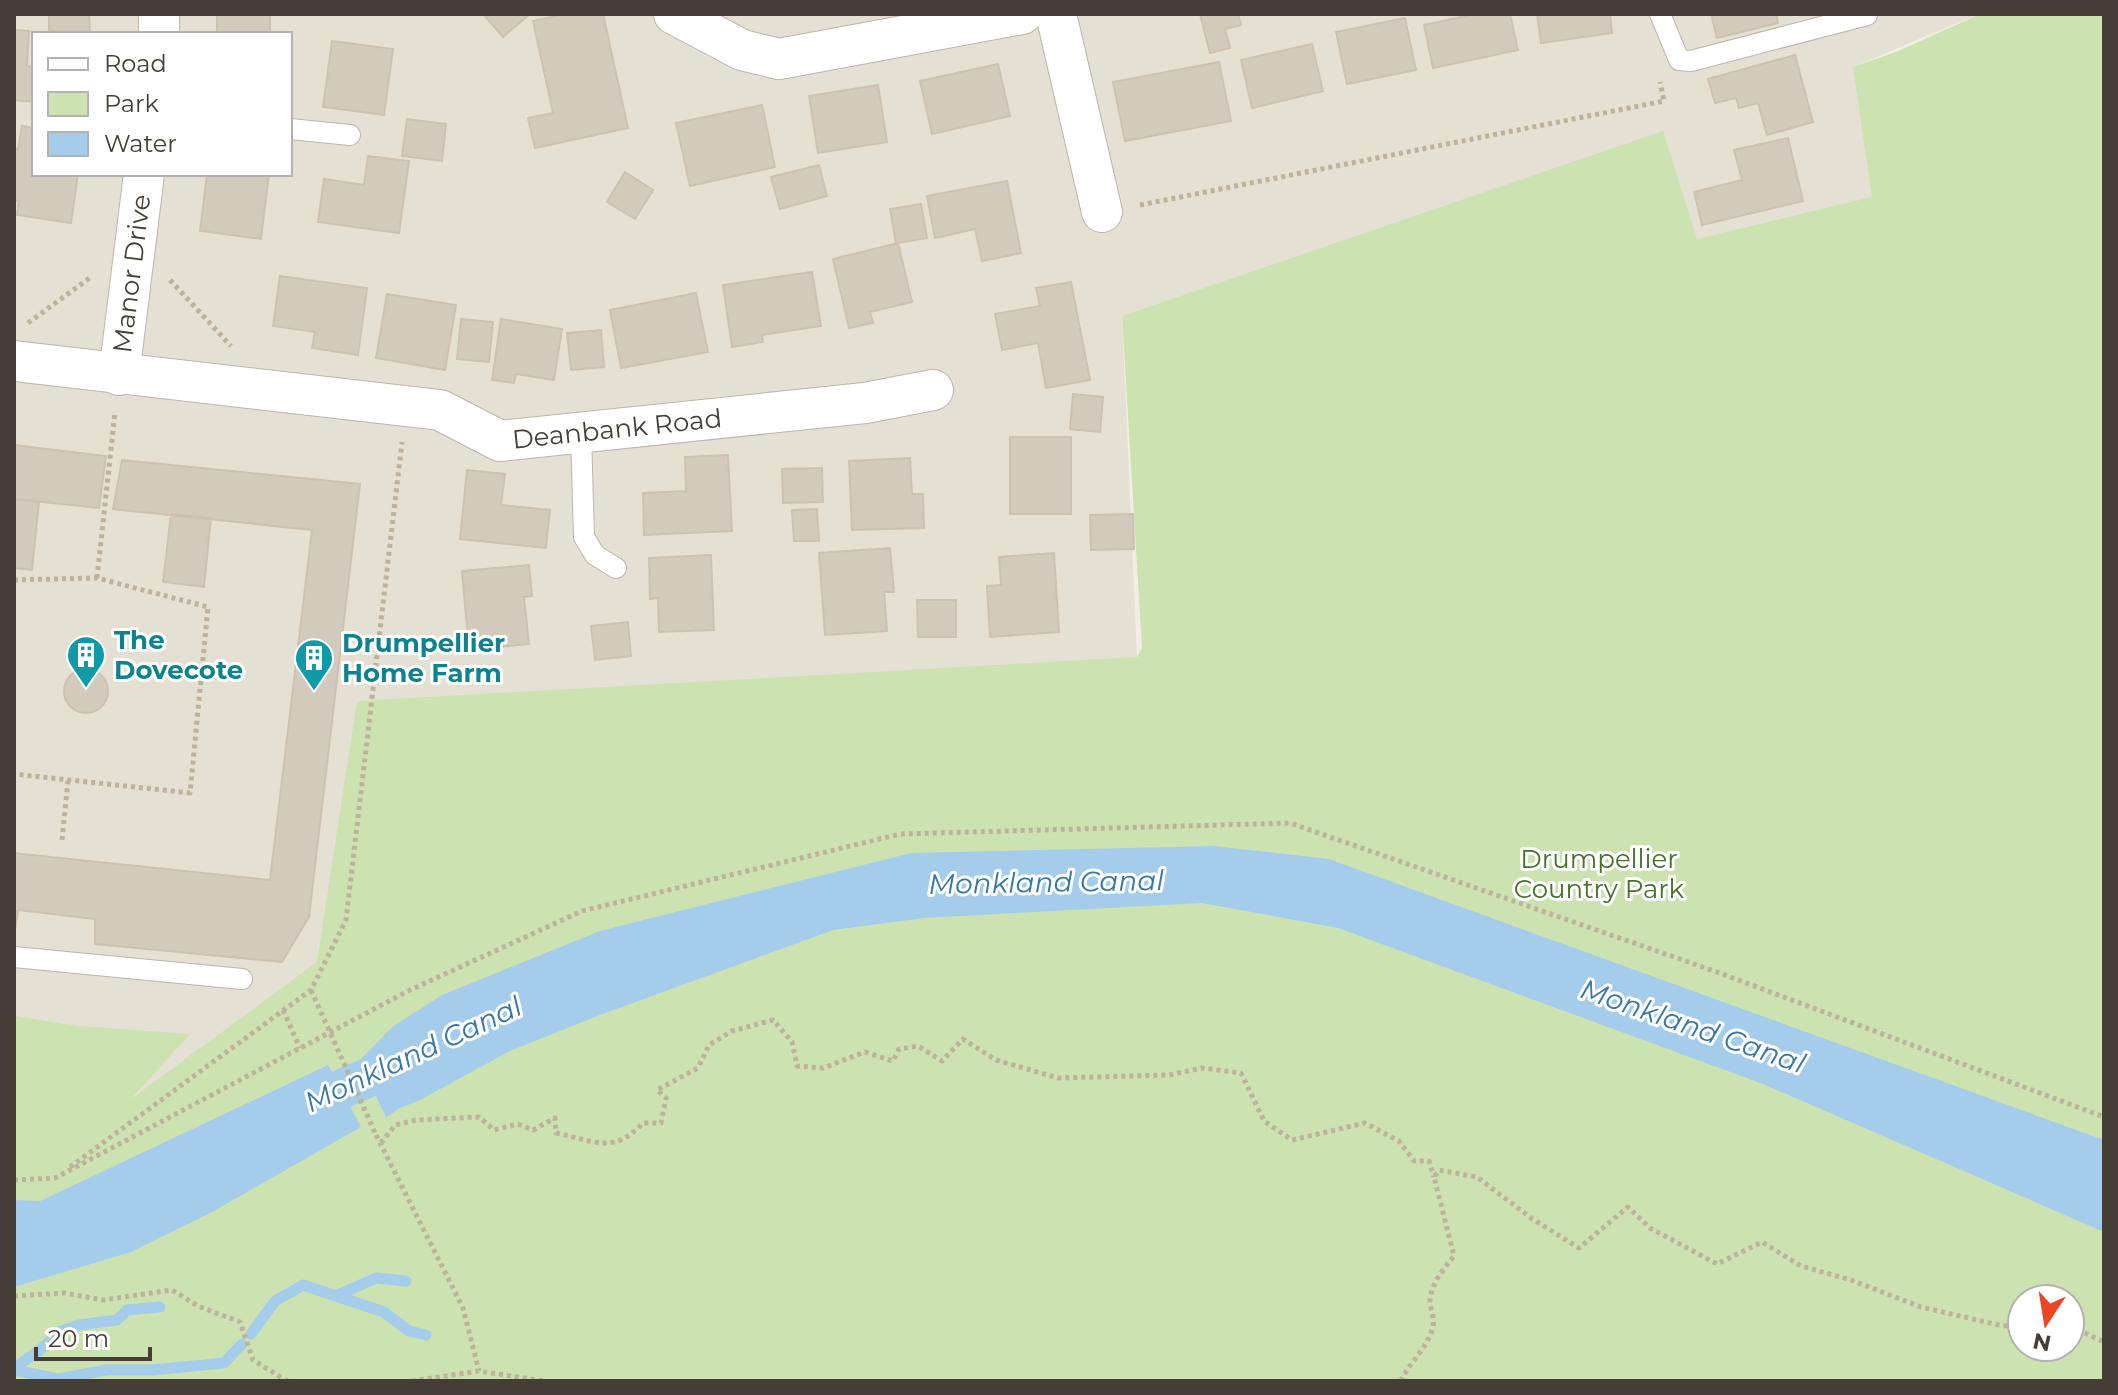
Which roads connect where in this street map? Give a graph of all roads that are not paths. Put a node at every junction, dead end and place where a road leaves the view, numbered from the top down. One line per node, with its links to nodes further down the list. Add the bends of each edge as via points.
1 (674, 14): 2 (street, via 742,50 779,59)
2 (1022, 14)
3 (1056, 14): 9 (street)
4 (1660, 14): 5 (lane, via 1679,60 1691,61)
5 (1867, 15)
6 (292, 129): 7 (lane)
7 (350, 135)
8 (144, 176): 11 (street, Manor Drive)
9 (1102, 212)
10 (14, 361): 11 (street, Deanbank Road)
11 (119, 375): 13 (street, Deanbank Road, via 440,410 500,441)
12 (933, 390): 13 (street, Deanbank Road, via 865,403)
13 (581, 433): 14 (lane, via 584,537 595,555)
14 (616, 568)
15 (14, 957): 16 (lane)
16 (242, 979)

